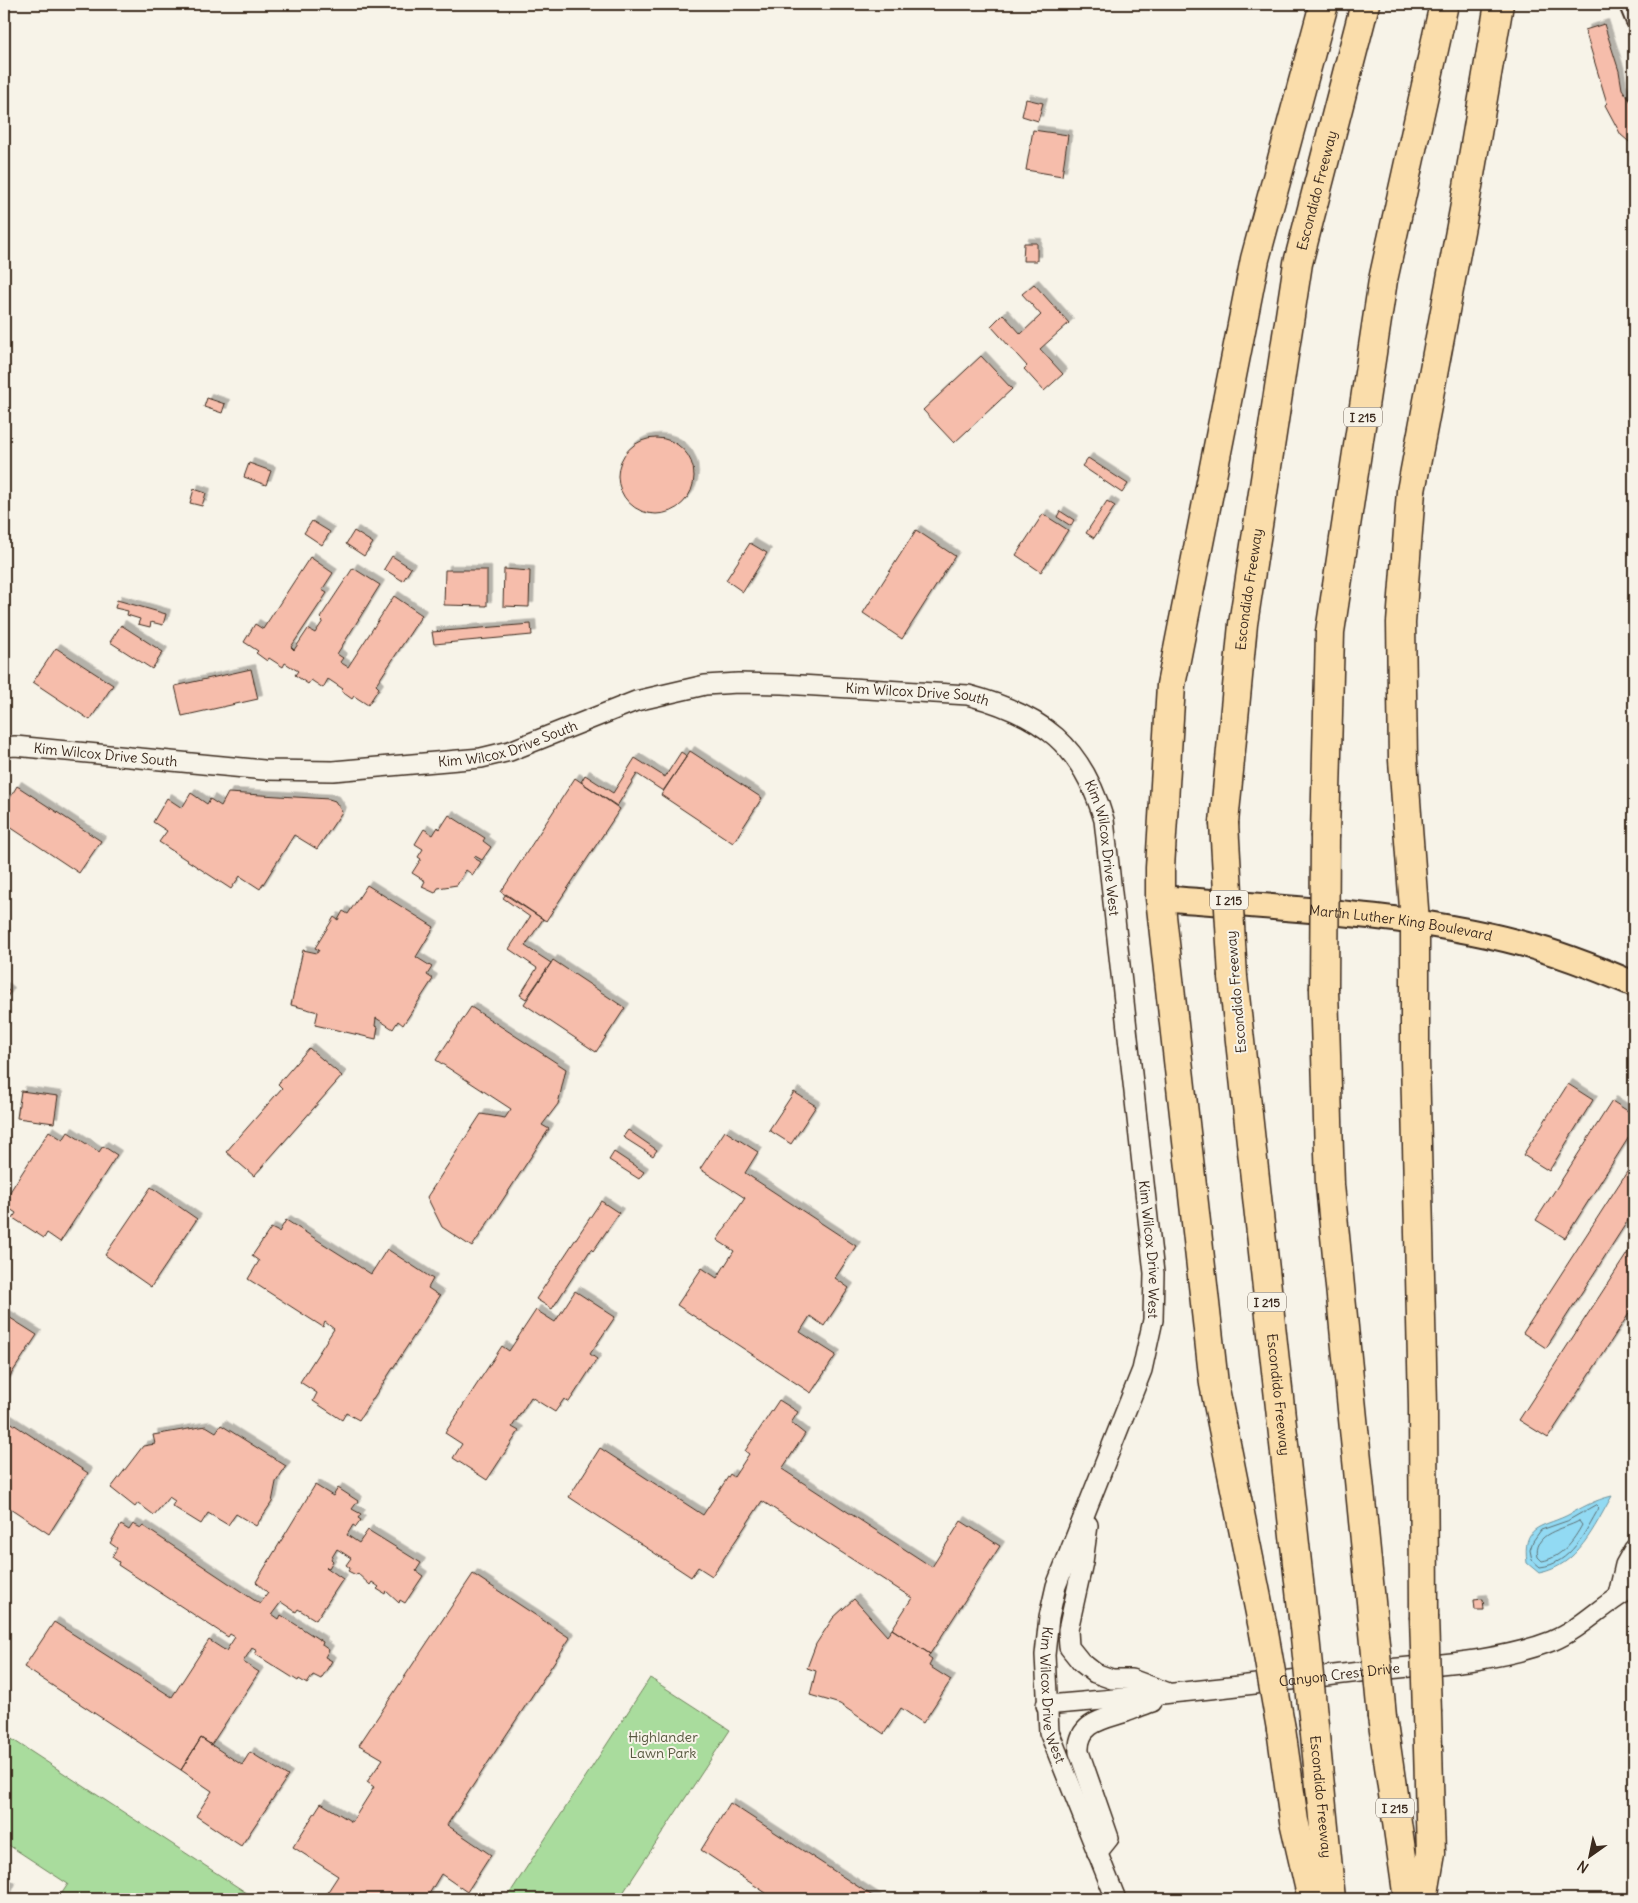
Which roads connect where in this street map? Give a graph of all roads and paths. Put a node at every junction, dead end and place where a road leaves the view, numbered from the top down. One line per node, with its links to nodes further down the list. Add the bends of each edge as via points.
1 (1324, 4): 9 (highway, via 1255,259 1172,685)
2 (1365, 4): 20 (highway, Escondido Freeway / I 215, bridge, via 1298,263 1243,624 1224,823 1233,977)
3 (1444, 4): 21 (highway, I 215, bridge, via 1383,280 1330,632 1325,835 1324,989 1330,1185 1382,1717)
4 (1499, 4): 10 (highway, via 1466,201 1411,491 1401,623 1403,760)
5 (1627, 4): 6 (street)
6 (1634, 21)
7 (1004, 705): 8 (street, Kim Wilcox Drive South, via 968,695 924,691 774,684 705,685 636,701 510,751 482,758 333,771 264,770); 12 (street, Kim Wilcox Drive West, via 1048,730 1084,770 1104,820 1114,909 1155,1298 1142,1370)
8 (4, 747)
9 (1160, 898): 10 (main road, Martin Luther King Boulevard); 19 (highway, bridge, via 1214,1384 1264,1633 1294,1821)
10 (1415, 922): 11 (main road, Martin Luther King Boulevard, via 1520,942 1594,966); 22 (highway, bridge, via 1424,1616 1431,1853)
11 (1634, 984)
12 (1092, 1495): 15 (street, via 1083,1562 1068,1630 1069,1646 1095,1673 1112,1679 1131,1679); 16 (street, Kim Wilcox Drive West, via 1056,1586 1049,1617 1045,1655)
13 (1634, 1550): 14 (street, Canyon Crest Drive, via 1625,1565)
14 (1626, 1591): 15 (street, Canyon Crest Drive, via 1576,1628 1525,1650 1484,1658)
15 (1172, 1694): 16 (street, Canyon Crest Drive); 17 (street, via 1124,1713 1106,1716 1094,1722 1081,1737 1079,1752 1109,1838)
16 (1046, 1705): 17 (street, Kim Wilcox Drive West, via 1051,1739)
17 (1097, 1853): 18 (street, Kim Wilcox Drive West)
18 (1116, 1899)
19 (1312, 1899)
20 (1331, 1899)
21 (1408, 1899)
22 (1423, 1899)

